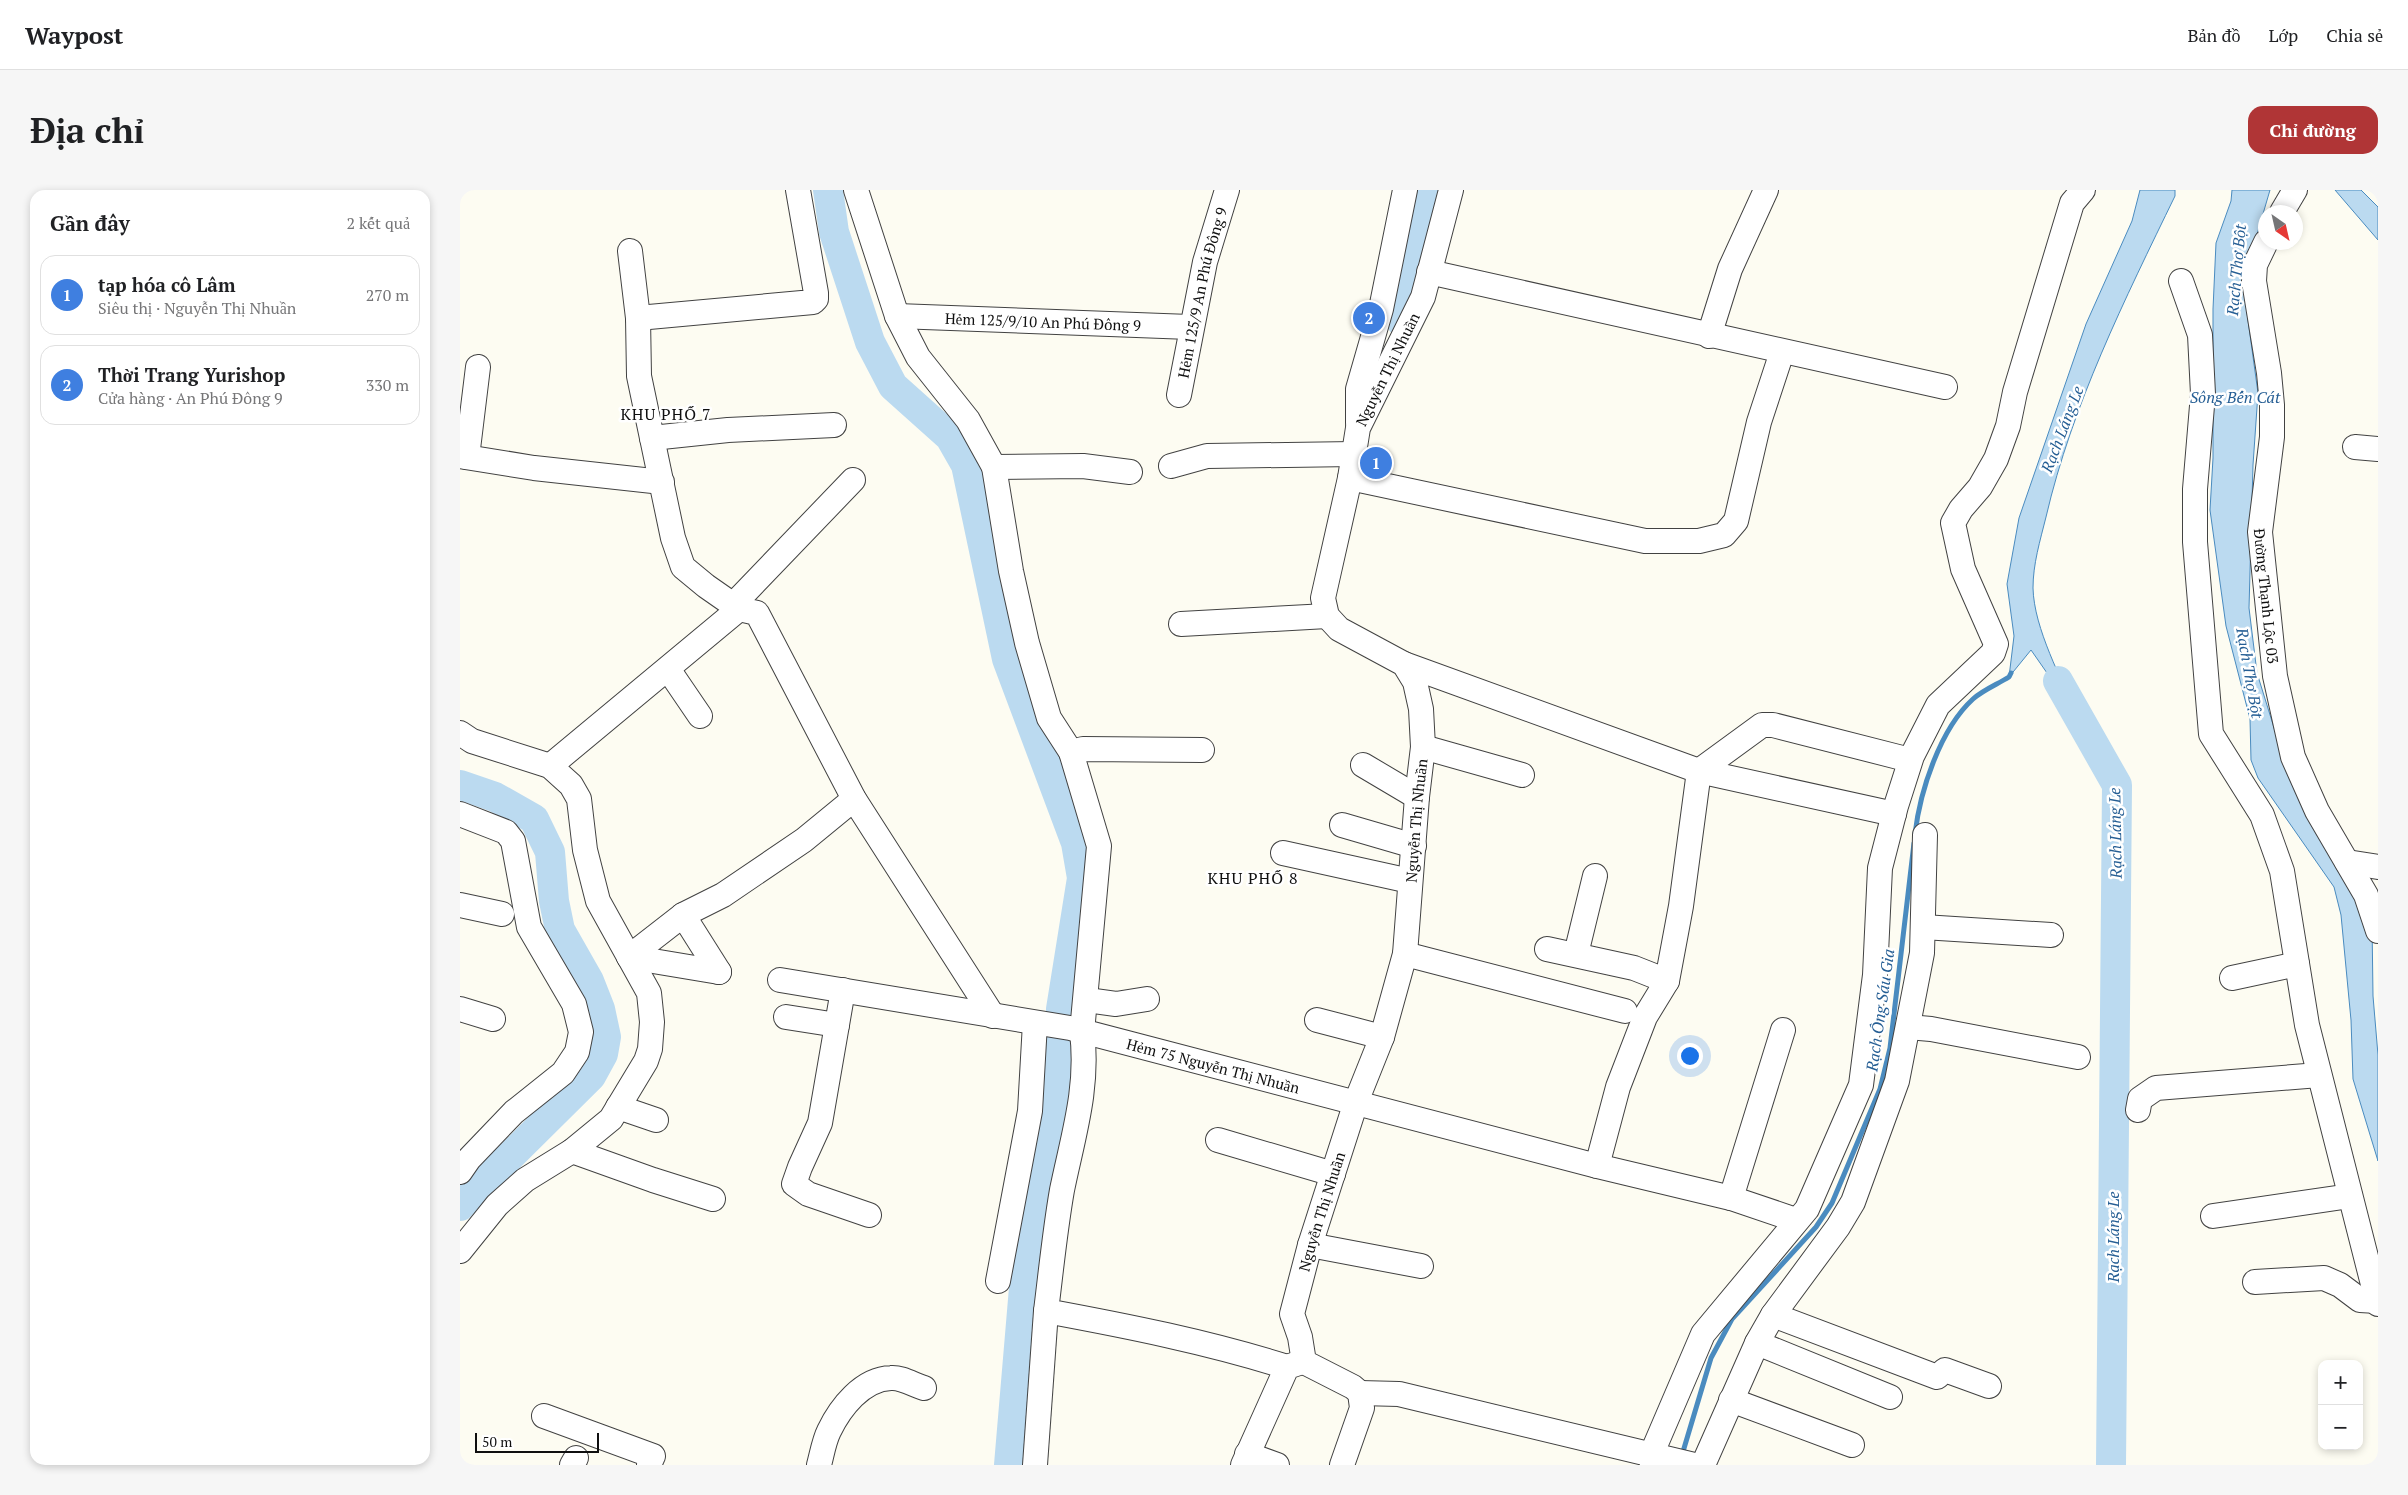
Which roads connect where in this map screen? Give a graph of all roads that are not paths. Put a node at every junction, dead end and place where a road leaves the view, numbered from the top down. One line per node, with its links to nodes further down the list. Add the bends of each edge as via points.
1 (798, 190): 15 (street, via 816,300)
2 (856, 190): 14 (street)
3 (1227, 190): 16 (street, Hẻm 125/9 An Phú Đông 9)
4 (1405, 190): 23 (street, via 1380,309 1358,389)
5 (1451, 190): 12 (street, Nguyễn Thị Nhuần)
6 (1766, 190): 17 (street, via 1730,269)
7 (2083, 190): 43 (street, via 2072,203 1996,459 1980,488 1953,523 1963,568 1996,644 1993,652 1938,705)
8 (2294, 190): 9 (street)
9 (2286, 205)
10 (2263, 250): 56 (street, Đường Thạnh Lộc 03, via 2254,281 2269,373 2272,437 2260,532 2275,676 2292,757 2317,811)
11 (630, 251): 15 (street)
12 (1429, 272): 17 (street); 23 (street, Nguyễn Thị Nhuần, via 1423,297)
13 (2181, 281): 70 (street, via 2200,335 2203,394 2195,489 2195,542 2211,734 2262,815 2282,871)
14 (896, 316): 16 (street, Hẻm 125/9/10 An Phú Đông 9); 28 (street, via 918,357 968,420)
15 (638, 318): 24 (street, via 639,376)
16 (1190, 327): 21 (street, Hẻm 125/9 An Phú Đông 9)
17 (1709, 336): 18 (street)
18 (1782, 352): 20 (street); 30 (street, via 1759,422 1736,521 1724,535 1699,541 1646,541)
19 (478, 367): 26 (street)
20 (1944, 388)
21 (1179, 395)
22 (834, 424): 24 (street)
23 (1358, 428): 25 (street, Nguyễn Thị Nhuần)
24 (652, 438): 32 (street)
25 (1354, 454): 27 (street, via 1207,456); 30 (street, Nguyễn Thị Nhuần)
26 (463, 456): 32 (street, via 534,468)
27 (1171, 466)
28 (994, 467): 29 (street, via 1084,466); 42 (street, via 1027,643 1049,718)
29 (1130, 472)
30 (1350, 478): 34 (street, Nguyễn Thị Nhuần, via 1323,598)
31 (853, 480): 33 (street)
32 (662, 482): 33 (street, via 673,538 684,567)
33 (736, 607): 37 (street); 49 (street, via 757,613)
34 (1327, 616): 35 (street); 36 (street, via 1339,630)
35 (1181, 624)
36 (1404, 664): 40 (street, Nguyễn Thị Nhuần, via 1415,682 1421,709); 46 (street)
37 (668, 669): 38 (street); 44 (street)
38 (700, 716)
39 (460, 733): 44 (street, via 472,741)
40 (1423, 747): 47 (street); 48 (street, Nguyễn Thị Nhuần)
41 (1202, 750): 42 (street, via 1083,749)
42 (1071, 752): 76 (street, via 1099,846)
43 (1910, 760): 46 (street, via 1774,725 1762,725); 51 (street)
44 (550, 766): 69 (street, via 571,785 579,799 586,850 598,900)
45 (1363, 766): 48 (street)
46 (1699, 771): 51 (street); 73 (street, via 1681,906)
47 (1522, 775)
48 (1417, 796): 54 (street, Nguyễn Thị Nhuần)
49 (854, 799): 62 (street, via 796,846 723,895); 79 (street)
50 (460, 814): 98 (street, via 506,832 513,841 529,928 574,1004 581,1032 578,1052 563,1073 514,1112)
51 (1894, 814): 105 (street, via 1880,868 1875,975 1861,1085 1807,1209)
52 (1342, 825): 54 (street)
53 (1925, 835): 63 (street)
54 (1414, 846): 59 (street, Nguyễn Thị Nhuần)
55 (1282, 853): 59 (street)
56 (2347, 862): 57 (street); 64 (street, Đường Thạnh Lộc 03, via 2366,894)
57 (2378, 867)
58 (1595, 876): 68 (street)
59 (1410, 881): 67 (street, Nguyễn Thị Nhuần)
60 (460, 905): 61 (street)
61 (502, 914)
62 (683, 915): 69 (street); 69 (street, via 719,972)
63 (1923, 927): 65 (street); 85 (street, via 1922,953)
64 (2378, 931)
65 (2051, 935)
66 (1548, 949): 68 (street)
67 (1405, 954): 78 (street); 88 (street, Nguyễn Thị Nhuần)
68 (1576, 954): 73 (street, via 1634,968)
69 (629, 957): 92 (street, via 648,993 652,1022 646,1060)
70 (2297, 964): 71 (street); 90 (street)
71 (2232, 978)
72 (780, 980): 74 (street, Hẻm 75 Nguyễn Thị Nhuần)
73 (1667, 981): 97 (street, via 1646,1017 1618,1087)
74 (843, 990): 79 (street, Hẻm 75 Nguyễn Thị Nhuần); 84 (street)
75 (1147, 999): 76 (street, via 1116,1004)
76 (1086, 1000): 86 (street)
77 (460, 1009): 81 (street)
78 (1625, 1011)
79 (994, 1016): 83 (street, Hẻm 75 Nguyễn Thị Nhuần)
80 (786, 1017): 84 (street)
81 (493, 1019)
82 (1317, 1020): 88 (street)
83 (1040, 1023): 86 (street, Hẻm 75 Nguyễn Thị Nhuần); 109 (street, via 1030,1110)
84 (837, 1025): 103 (street, via 820,1123 794,1184 808,1194)
85 (1908, 1027): 89 (street); 113 (street, via 1898,1081 1853,1202)
86 (1076, 1030): 91 (street, Hẻm 75 Nguyễn Thị Nhuần); 112 (street, via 1086,1058 1080,1114 1058,1215)
87 (1782, 1030): 101 (street)
88 (1382, 1037): 91 (street, Nguyễn Thị Nhuần)
89 (2078, 1057)
90 (2319, 1075): 93 (street, via 2156,1088 2140,1099); 100 (street)
91 (1356, 1102): 97 (street, Hẻm 75 Nguyễn Thị Nhuần); 99 (street, Nguyễn Thị Nhuần)
92 (618, 1107): 94 (street); 96 (street, via 611,1119)
93 (2138, 1110)
94 (656, 1120)
95 (1218, 1140): 99 (street)
96 (572, 1151): 102 (street); 107 (street, via 525,1180 497,1205)
97 (1597, 1166): 101 (street, Hẻm 75 Nguyễn Thị Nhuần)
98 (460, 1172)
99 (1333, 1174): 106 (street, Nguyễn Thị Nhuần)
100 (2350, 1196): 104 (street); 111 (street)
101 (1731, 1198): 105 (street, Hẻm 75 Nguyễn Thị Nhuần)
102 (713, 1199)
103 (869, 1215)
104 (2213, 1216)
105 (1796, 1220): 123 (street, via 1703,1334)
106 (1310, 1245): 108 (street); 115 (street, Nguyễn Thị Nhuần, via 1292,1314 1300,1337)
107 (460, 1251)
108 (1421, 1266)
109 (998, 1281)
110 (2255, 1282): 111 (street, via 2324,1278 2360,1300)
111 (2378, 1303)
112 (1046, 1311): 115 (street); 127 (street)
113 (1773, 1315): 114 (street); 116 (street, via 1936,1376 1945,1370)
114 (1757, 1343): 119 (street); 120 (street)
115 (1295, 1364): 118 (street, via 1353,1387); 124 (street)
116 (1989, 1386)
117 (924, 1388): 126 (street, via 892,1377 874,1380 862,1388 828,1432)
118 (1360, 1393): 123 (street, via 1399,1394); 129 (street, via 1362,1408)
119 (1890, 1397)
120 (1731, 1400): 122 (street); 131 (street)
121 (544, 1416): 125 (street, via 653,1456)
122 (1852, 1445)
123 (1655, 1458): 130 (street)
124 (1245, 1460): 128 (street)
125 (649, 1465)
126 (819, 1465)
127 (1035, 1465)
128 (1277, 1465)
129 (1342, 1465)
130 (1694, 1465)
131 (1703, 1465)

